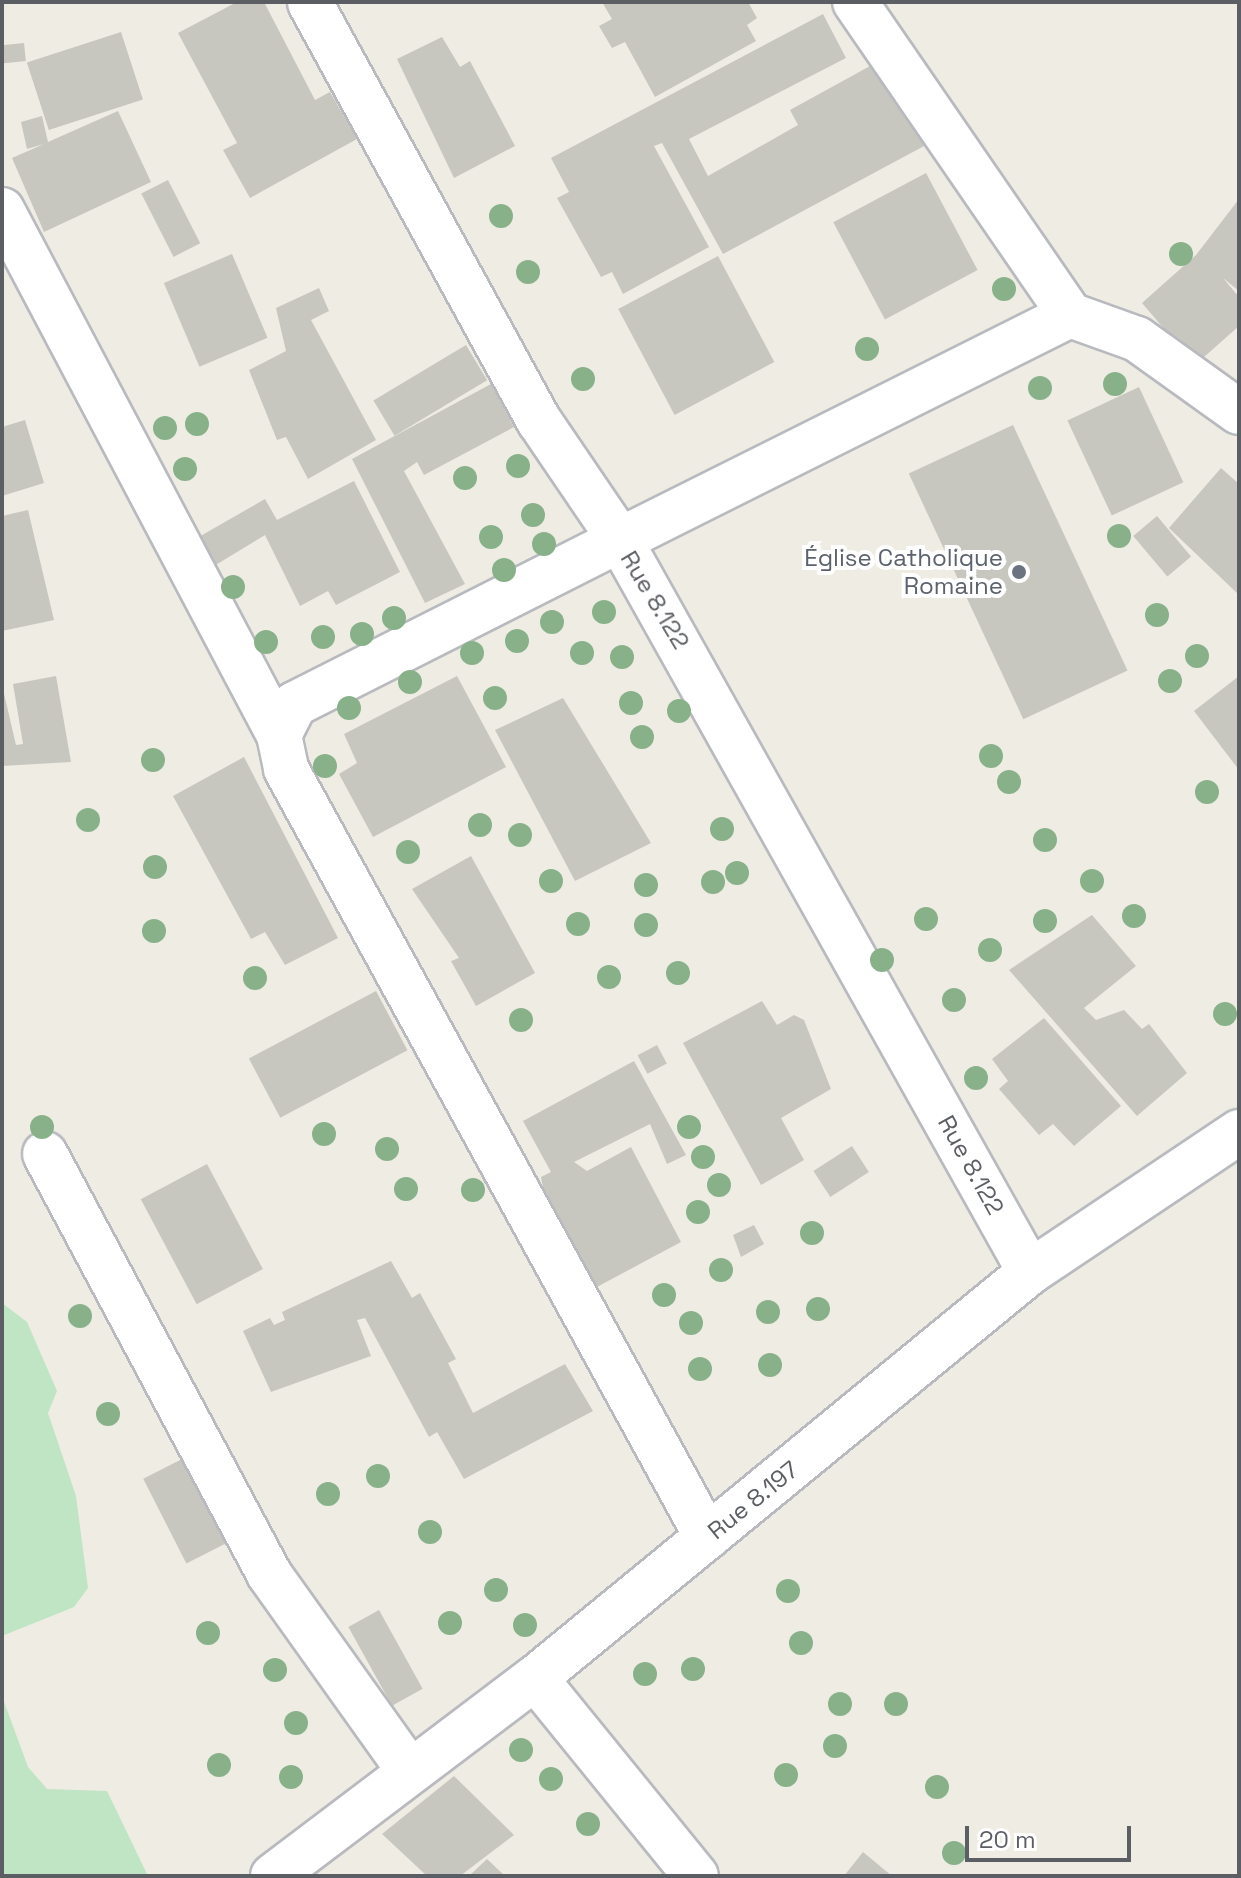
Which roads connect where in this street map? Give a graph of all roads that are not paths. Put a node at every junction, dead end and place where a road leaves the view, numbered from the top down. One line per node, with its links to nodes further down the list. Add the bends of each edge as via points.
1 (310, 2): 6 (street, via 539,421)
2 (855, 2): 4 (street)
3 (2, 210): 7 (street)
4 (1070, 315): 5 (street, via 1137,339); 6 (street, Rue 8.122)
5 (1239, 412)
6 (620, 540): 7 (street, via 295,704); 10 (street, Rue 8.122)
7 (279, 735): 11 (street, via 286,769)
8 (1239, 1132): 10 (street, Rue 8.197)
9 (45, 1154): 13 (street, via 269,1574)
10 (1030, 1272): 11 (street, Rue 8.197)
11 (707, 1537): 12 (street, Rue 8.197)
12 (535, 1678): 13 (street, Rue 8.197); 15 (street)
13 (409, 1770): 14 (street, Rue 8.197)
14 (273, 1876)
15 (696, 1876)

